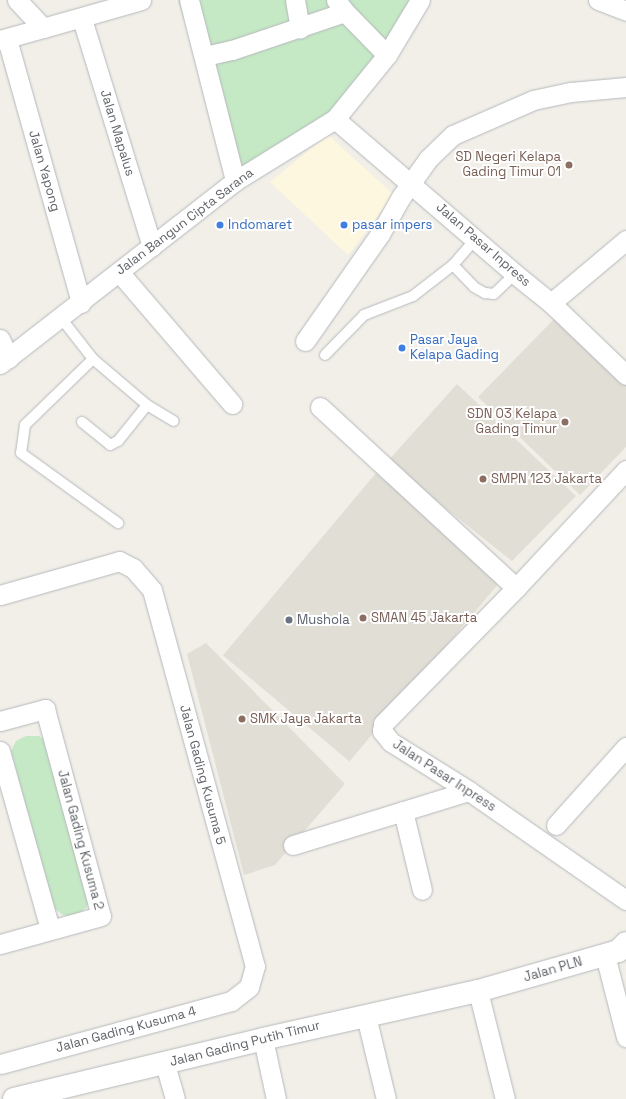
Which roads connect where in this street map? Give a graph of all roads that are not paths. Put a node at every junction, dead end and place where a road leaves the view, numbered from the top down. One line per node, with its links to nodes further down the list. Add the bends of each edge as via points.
1 (17, 0): 10 (street)
2 (141, 0): 9 (street)
3 (189, 0): 13 (street)
4 (295, 0): 11 (street)
5 (420, 0): 14 (street, Jalan Bangun Cipta Sarana)
6 (598, 0): 8 (street)
7 (340, 6): 11 (street); 14 (street)
8 (626, 11)
9 (82, 19): 10 (street); 21 (street, Jalan Mapalus)
10 (43, 28): 12 (street)
11 (300, 29): 13 (street)
12 (4, 39): 25 (street, Jalan Yapong)
13 (205, 56): 17 (street)
14 (387, 56): 16 (street, Jalan Bangun Cipta Sarana)
15 (626, 87): 18 (street, via 571,92 533,100 453,135 428,159)
16 (335, 119): 17 (street, Jalan Bangun Cipta Sarana); 18 (street, Jalan Pasar Inpress)
17 (235, 181): 21 (street, Jalan Bangun Cipta Sarana)
18 (411, 182): 19 (street, Jalan Pasar Inpress); 29 (street, via 380,234)
19 (476, 239): 22 (lane); 24 (street, Jalan Pasar Inpress)
20 (626, 240): 26 (street)
21 (152, 246): 23 (street, Jalan Bangun Cipta Sarana)
22 (453, 265): 24 (lane, via 474,287 485,293 494,294); 30 (lane, via 413,296 364,315)
23 (120, 272): 25 (street, Jalan Bangun Cipta Sarana); 34 (street)
24 (514, 274): 26 (street, Jalan Pasar Inpress)
25 (81, 303): 27 (street, Jalan Bangun Cipta Sarana)
26 (551, 303): 33 (street, Jalan Pasar Inpress)
27 (60, 318): 31 (lane); 32 (street, Jalan Bangun Cipta Sarana)
28 (0, 338): 32 (street)
29 (306, 342)
30 (325, 355)
31 (93, 359): 35 (lane); 40 (lane, via 25,425 21,453)
32 (4, 361)
33 (626, 375)
34 (232, 404)
35 (147, 405): 37 (lane); 38 (lane, via 118,441 110,444)
36 (320, 407): 41 (street)
37 (174, 421)
38 (82, 422)
39 (626, 470): 41 (street, Jalan Pasar Inpress)
40 (118, 523)
41 (516, 588): 46 (street, Jalan Pasar Inpress, via 383,724 382,731 390,742)
42 (0, 595): 56 (street, Jalan Gading Kusuma 5, via 119,561 133,568 152,590 255,966)
43 (0, 721): 52 (street, Jalan Gading Kusuma 2, via 46,709 100,916)
44 (626, 747): 48 (street)
45 (0, 751): 52 (street)
46 (469, 790): 47 (street); 51 (street, Jalan Pasar Inpress)
47 (403, 811): 49 (street); 50 (street)
48 (556, 825)
49 (293, 845)
50 (422, 890)
51 (626, 900)
52 (50, 929): 54 (street, Jalan Gading Kusuma 2)
53 (626, 943): 55 (street, Jalan PLN, via 618,951)
54 (0, 944)
55 (605, 955): 57 (street, Jalan PLN); 59 (street)
56 (249, 987): 61 (street, Jalan Gading Kusuma 4, via 231,1001)
57 (478, 991): 58 (street, Jalan Gading Putih Timur); 68 (street)
58 (366, 1016): 60 (street, Jalan Gading Putih Timur); 67 (street)
59 (626, 1038)
60 (263, 1039): 62 (street, Jalan Gading Putih Timur); 66 (street)
61 (0, 1064)
62 (165, 1064): 63 (street, Jalan Gading Putih Timur); 65 (street)
63 (56, 1094): 64 (street, Jalan Gading Putih Timur)
64 (14, 1099)
65 (175, 1099)
66 (276, 1099)
67 (386, 1099)
68 (505, 1099)

